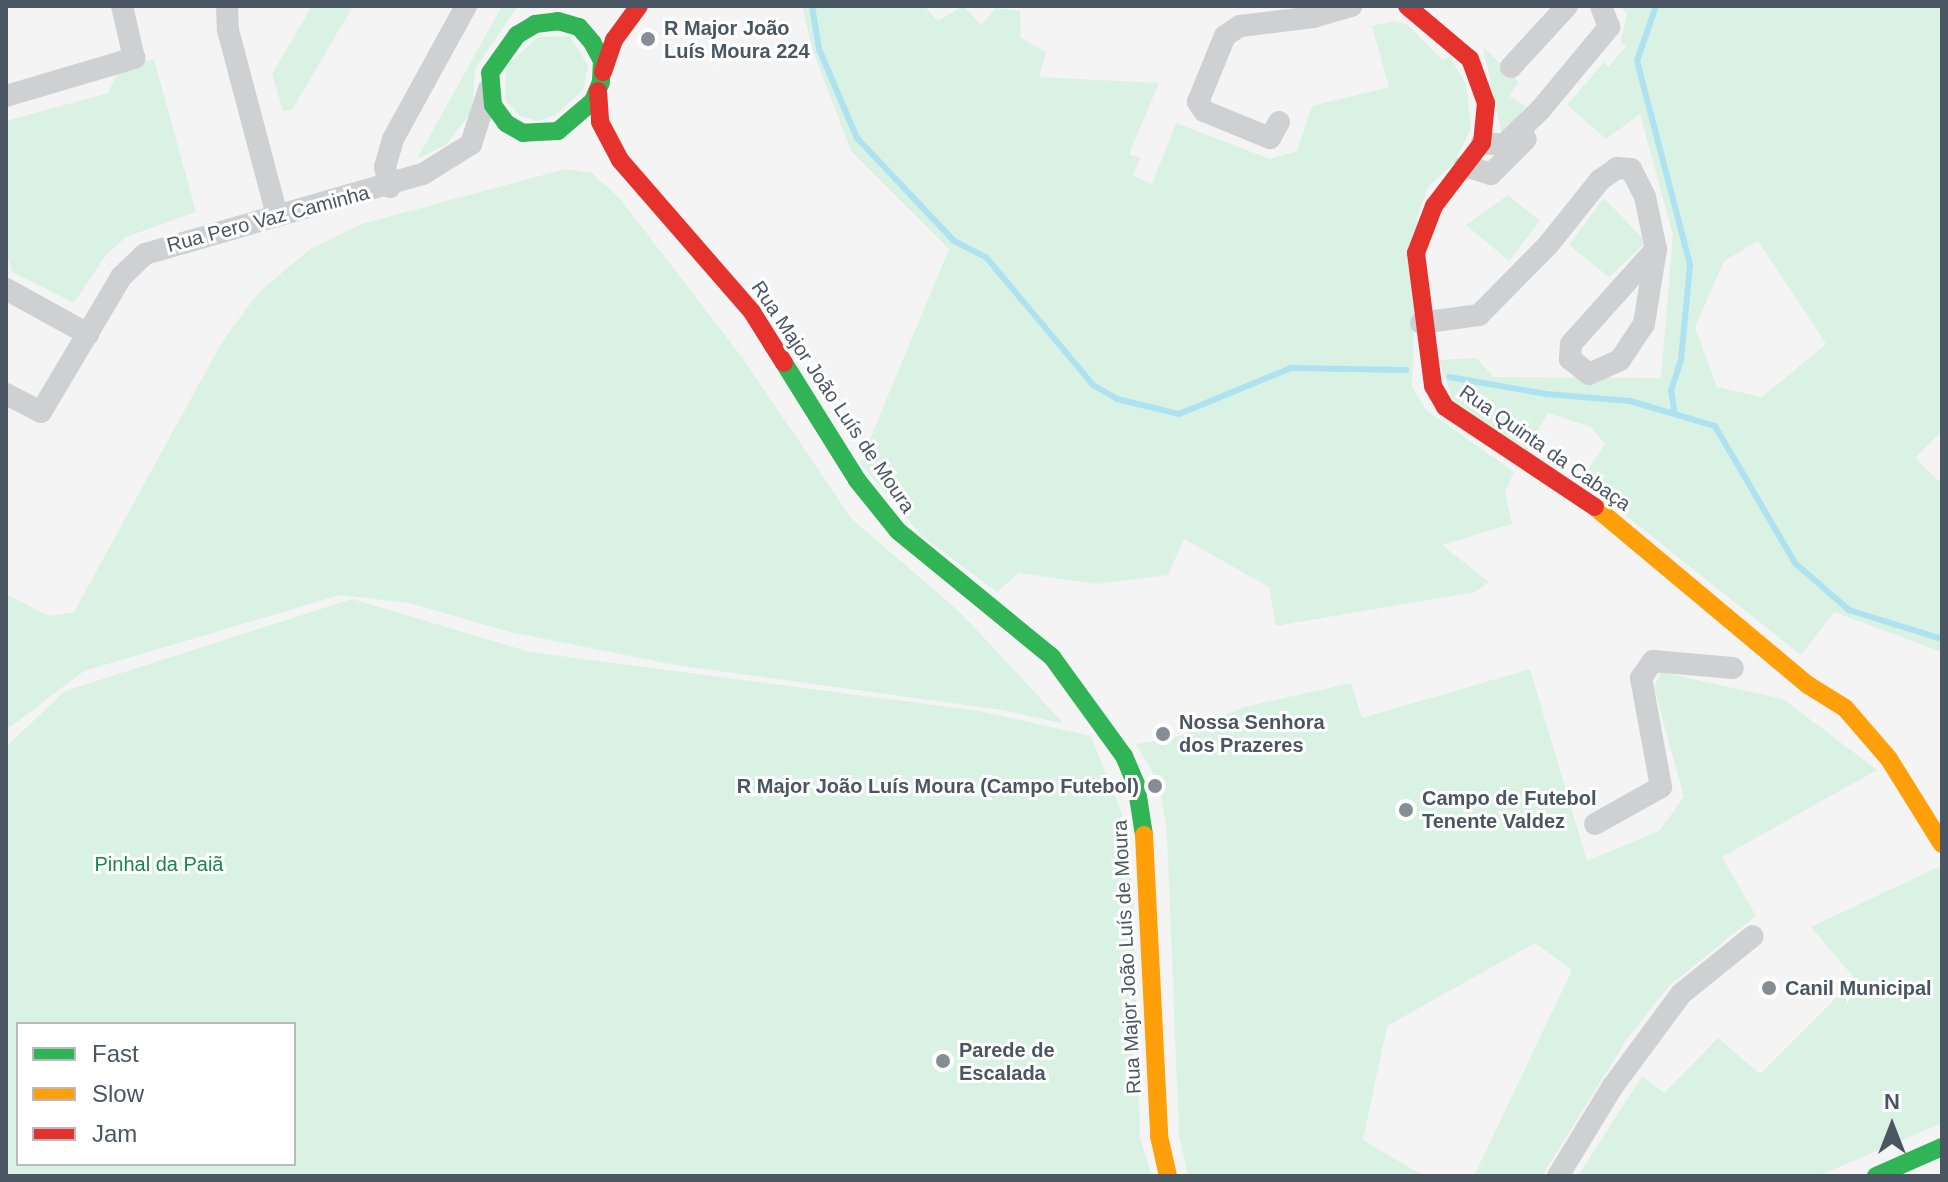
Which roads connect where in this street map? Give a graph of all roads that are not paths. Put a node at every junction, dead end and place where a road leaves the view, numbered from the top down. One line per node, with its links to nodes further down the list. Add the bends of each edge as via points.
1 (122, 6): 18 (street, via 134,58)
2 (227, 6): 27 (street, via 228,30)
3 (466, 6): 26 (street, Rua Pero Vaz Caminha, via 393,139 385,167)
4 (529, 6): 13 (street)
5 (623, 6): 12 (street, via 595,24)
6 (639, 6): 15 (street, via 614,40)
7 (1351, 6): 20 (street, via 1313,17 1240,26 1225,36 1198,102 1204,111 1270,138)
8 (1407, 6): 11 (street)
9 (1567, 6): 14 (street)
10 (1601, 6): 19 (street, via 1609,27)
11 (1436, 14): 22 (street, via 1481,79 1486,103)
12 (567, 19): 13 (street, via 535,24); 15 (street, via 598,52)
13 (517, 35): 16 (street, via 493,65)
14 (1511, 67)
15 (603, 72): 17 (street)
16 (489, 88): 21 (street, via 506,123); 23 (street)
17 (598, 91): 21 (street, via 567,125); 24 (street, Rua Major João Luís de Moura, via 600,122)
18 (6, 96)
19 (1548, 100): 22 (street, via 1504,145); 25 (street, via 1521,146 1491,174)
20 (1279, 122)
21 (541, 134): 23 (street); 24 (street, Rua Major João Luís de Moura, via 584,140)
22 (1482, 143): 25 (street, Rua Quinta da Cabaça)
23 (471, 144): 26 (street, Rua Pero Vaz Caminha, via 443,165)
24 (620, 160): 38 (street, Rua Major João Luís de Moura, via 752,312 857,480 898,531 1052,657 1124,756 1136,784 1145,843 1159,1136)
25 (1465, 166): 30 (street, Rua Quinta da Cabaça, via 1434,206 1416,253)
26 (390, 187): 27 (street, Rua Pero Vaz Caminha)
27 (277, 216): 31 (street, Rua Pero Vaz Caminha, via 145,254 121,277)
28 (1656, 249): 28 (street, via 1571,344 1570,359 1589,374 1620,360 1644,324); 30 (street, via 1645,197 1631,169 1617,168 1600,180 1548,245 1479,315)
29 (6, 289): 31 (street)
30 (1421, 323): 35 (street, Rua Quinta da Cabaça, via 1433,386 1445,407 1583,497 1808,685 1845,708 1889,759)
31 (88, 334): 32 (street, Rua Pero Vaz Caminha, via 41,412)
32 (6, 394)
33 (1733, 668): 34 (street, via 1653,661 1641,678 1661,787)
34 (1595, 824)
35 (1942, 844)
36 (1753, 936): 39 (street, via 1681,994 1613,1086)
37 (1942, 1147): 40 (street)
38 (1168, 1176)
39 (1558, 1176)
40 (1876, 1176)

